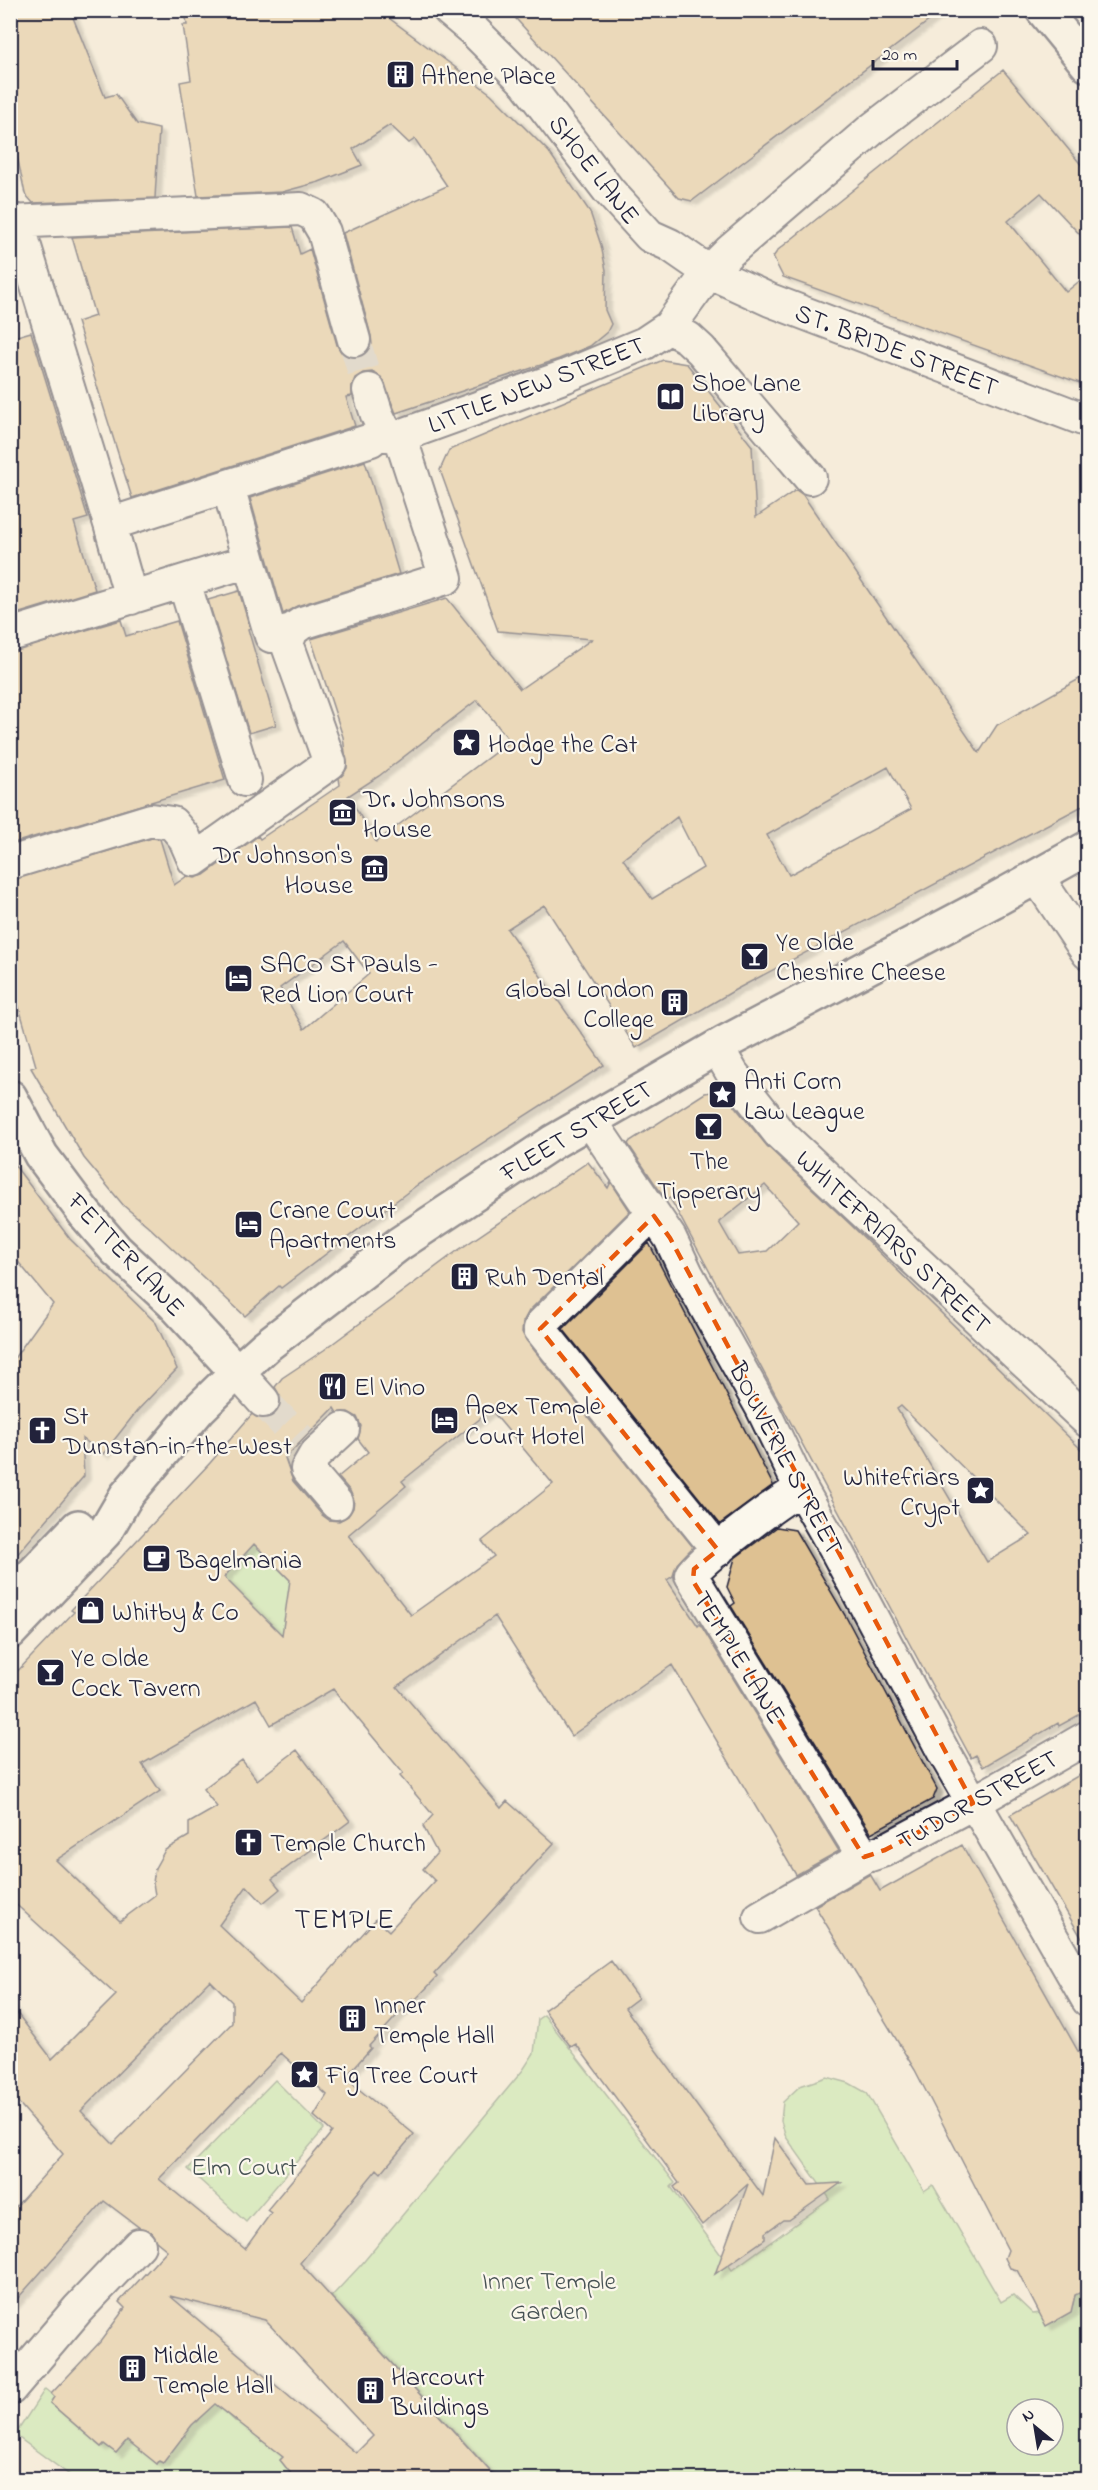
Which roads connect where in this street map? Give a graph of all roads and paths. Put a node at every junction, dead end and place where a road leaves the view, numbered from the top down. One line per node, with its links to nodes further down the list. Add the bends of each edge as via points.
1 (449, 10): 6 (street, SHOE LANE, via 526,83 634,221 650,236)
2 (1043, 10): 4 (street)
3 (981, 46): 6 (street, via 871,130)
4 (1088, 65)
5 (14, 222): 8 (street, via 301,209 314,214 324,232); 14 (street)
6 (708, 272): 7 (street); 10 (street, ST. BRIDE STREET, via 899,351)
7 (669, 327): 11 (street, LITTLE NEW STREET, via 645,344 566,376); 12 (street, via 701,350)
8 (354, 340)
9 (369, 390): 11 (street)
10 (1088, 421)
11 (386, 438): 13 (street, LITTLE NEW STREET); 18 (street, via 446,578 302,623)
12 (810, 478)
13 (228, 486): 14 (street, LITTLE NEW STREET); 15 (street)
14 (110, 524): 17 (street)
15 (249, 561): 16 (street); 18 (street, via 271,636)
16 (184, 582): 17 (street); 20 (street)
17 (131, 598): 19 (street)
18 (292, 630): 22 (street, via 287,643 330,763 194,860 184,837 172,823 151,820)
19 (10, 635)
20 (244, 780)
21 (1088, 848): 23 (street, FLEET STREET)
22 (10, 863)
23 (1036, 877): 24 (street); 25 (street, FLEET STREET)
24 (1088, 953)
25 (717, 1047): 27 (street, FLEET STREET); 31 (street, WHITEFRIARS STREET, via 732,1073 779,1133)
26 (10, 1097): 29 (street, FETTER LANE, via 41,1155 85,1214)
27 (590, 1120): 28 (street, BOUVERIE STREET); 29 (street, FLEET STREET, via 399,1244)
28 (654, 1216): 33 (street, BOUVERIE STREET, via 670,1238 762,1408); 36 (street, via 540,1329)
29 (237, 1372): 30 (street); 34 (street, FLEET STREET, via 199,1409)
30 (263, 1401)
31 (1088, 1421)
32 (343, 1429): 35 (street, via 308,1447 307,1469)
33 (801, 1489): 36 (street, TEMPLE LANE); 40 (street, BOUVERIE STREET)
34 (126, 1496): 37 (street, FLEET STREET, via 97,1507); 38 (street, FLEET STREET, via 105,1532)
35 (336, 1503)
36 (718, 1550): 41 (street, TEMPLE LANE, via 694,1569 693,1581)
37 (10, 1598)
38 (10, 1632)
39 (1088, 1737): 40 (street, TUDOR STREET)
40 (973, 1803): 41 (street, TUDOR STREET, via 885,1850); 43 (street, BOUVERIE STREET)
41 (864, 1857): 42 (street, TUDOR STREET)
42 (760, 1917)
43 (1088, 2000)
44 (139, 2245): 45 (street)
45 (10, 2389)

